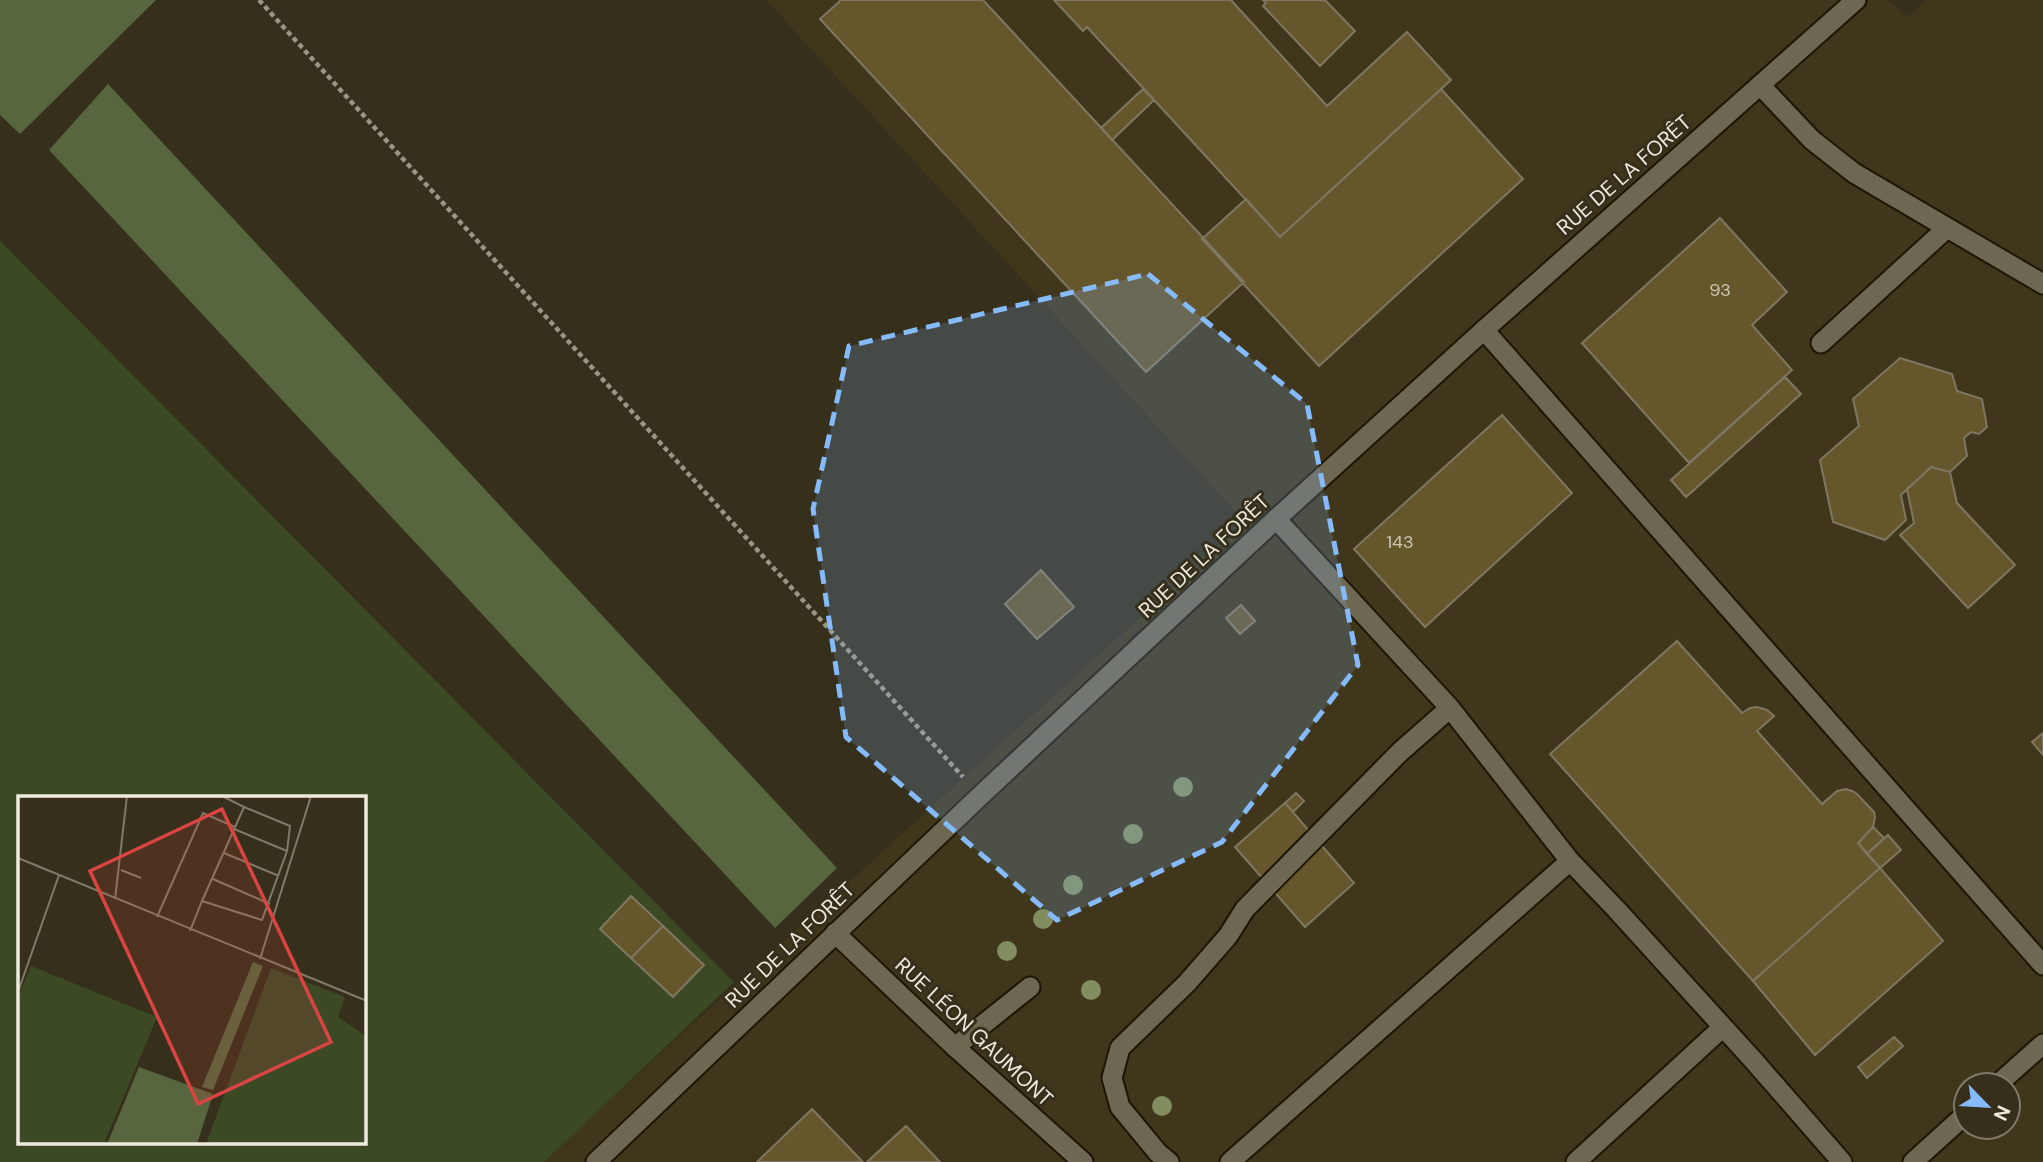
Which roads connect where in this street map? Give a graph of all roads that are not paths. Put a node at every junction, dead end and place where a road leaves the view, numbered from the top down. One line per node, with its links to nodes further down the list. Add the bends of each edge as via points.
1 (1856, 0): 2 (street, RUE DE LA FORÊT)
2 (1761, 86): 3 (street, via 1812,140 1854,173); 5 (street, RUE DE LA FORÊT)
3 (1947, 228): 4 (street); 6 (street)
4 (2043, 284)
5 (1484, 331): 7 (street, RUE DE LA FORÊT); 11 (street)
6 (1821, 343)
7 (1276, 519): 8 (street); 10 (street, RUE DE LA FORÊT)
8 (1450, 708): 9 (street); 20 (street, via 1400,752 1245,909 1186,983 1120,1048 1112,1077 1120,1107)
9 (1570, 861): 13 (street); 21 (street)
10 (835, 933): 15 (street, RUE LÉON GAUMONT); 18 (street, RUE DE LA FORÊT)
11 (2043, 965)
12 (1030, 987): 15 (street)
13 (1723, 1027): 22 (street); 23 (street)
14 (2043, 1044): 16 (street)
15 (955, 1048): 19 (street, RUE LÉON GAUMONT)
16 (2013, 1071)
17 (1952, 1127): 24 (street)
18 (596, 1162)
19 (1083, 1162)
20 (1169, 1162)
21 (1230, 1162)
22 (1576, 1162)
23 (1842, 1162)
24 (1913, 1162)

